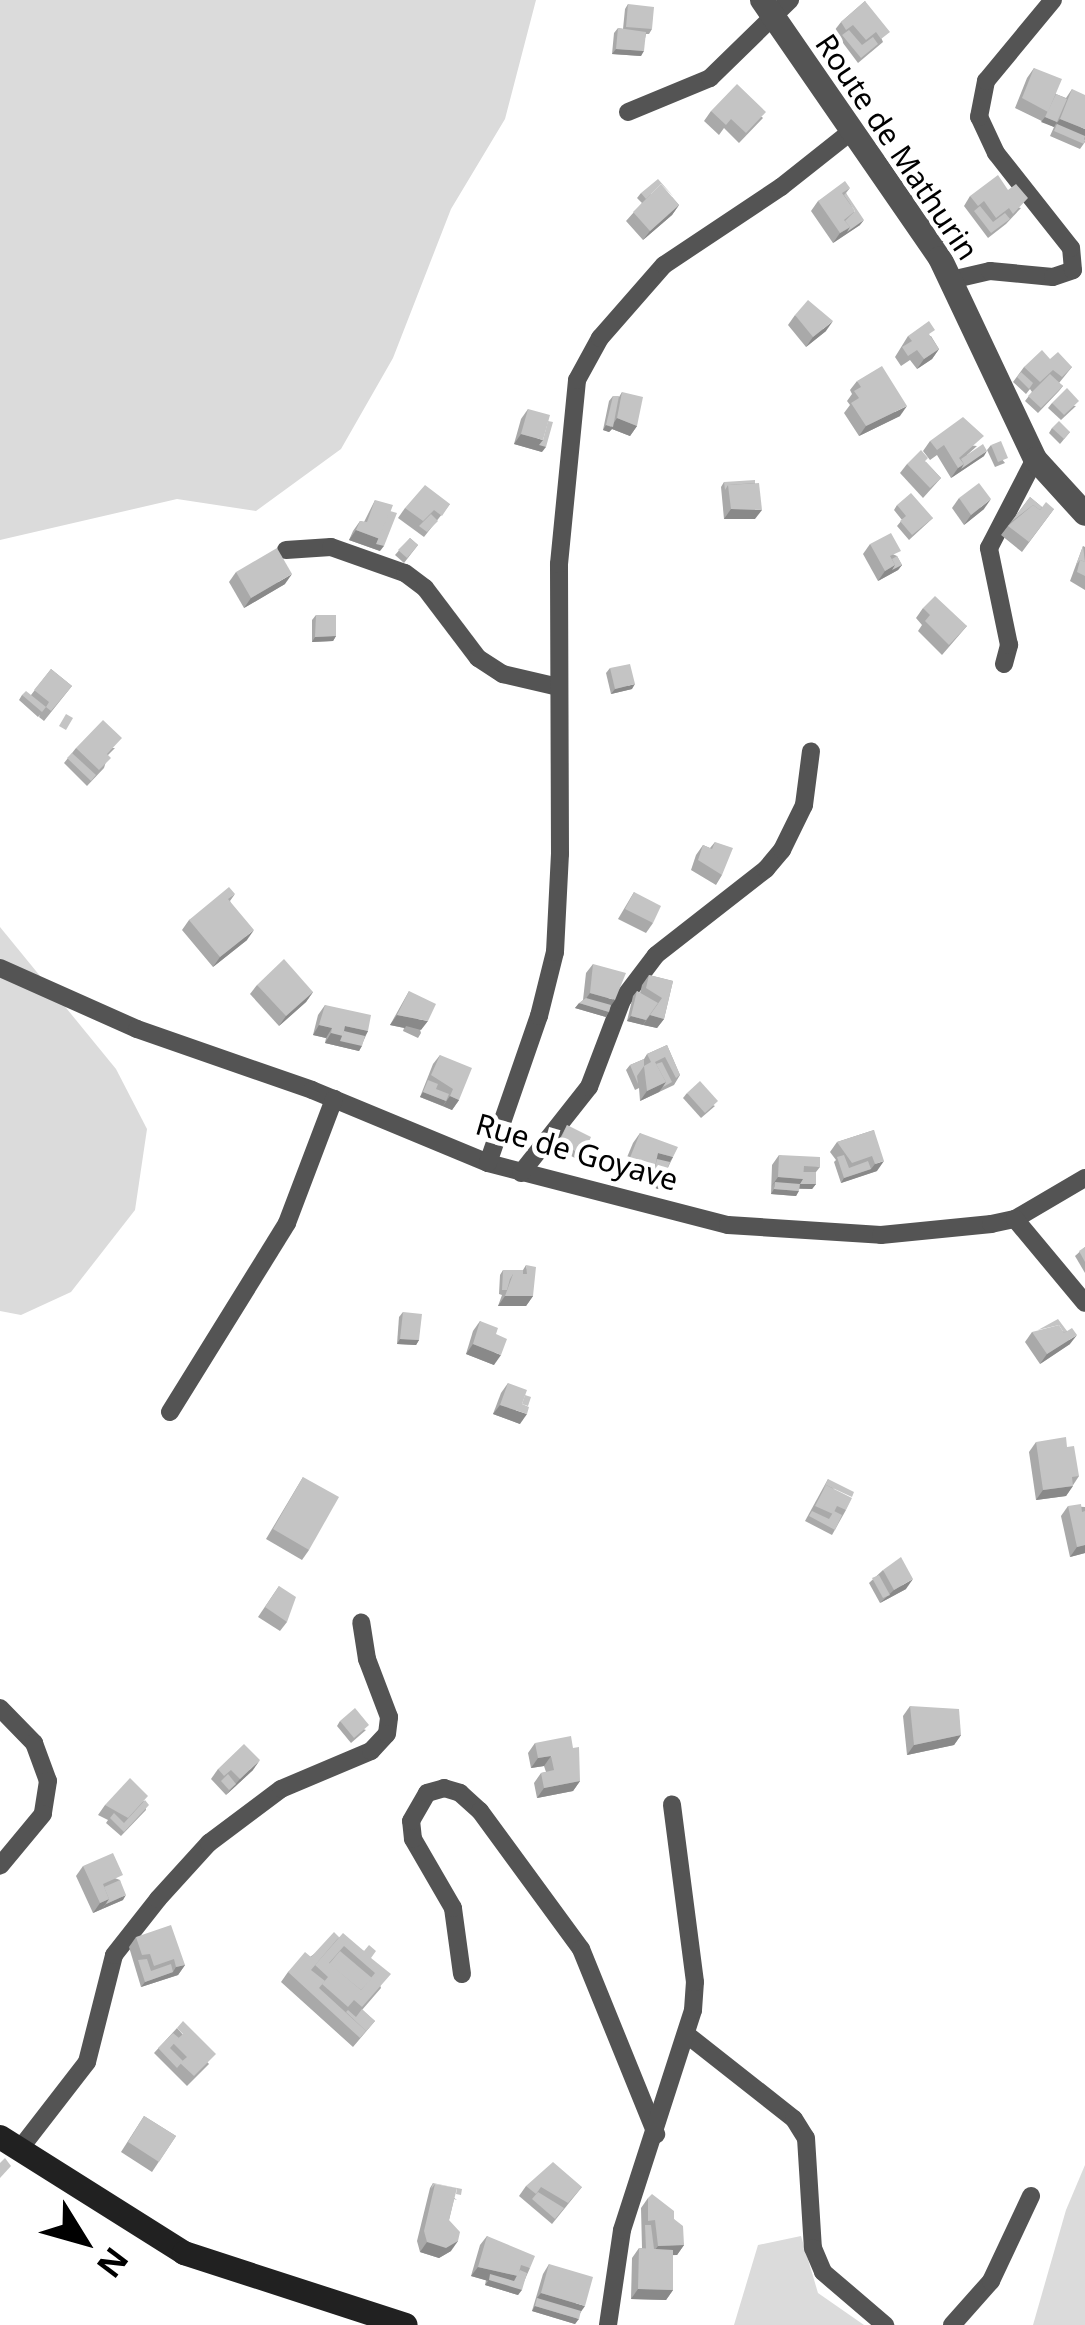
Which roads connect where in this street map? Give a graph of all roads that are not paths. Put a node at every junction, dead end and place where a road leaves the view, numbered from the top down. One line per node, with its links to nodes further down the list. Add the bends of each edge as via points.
1 (1053, 0): 5 (street, via 986,81 979,117 996,153 1071,248 1073,270)
2 (775, 4): 3 (street, via 710,78); 4 (street, Route de Mathurin)
3 (628, 112)
4 (853, 130): 5 (street, Route de Mathurin); 10 (street, via 664,265 585,361 562,515)
5 (951, 280): 6 (street, Route de Mathurin)
6 (1035, 459): 7 (street, Route de Mathurin); 9 (street, via 989,548 1009,645)
7 (1085, 514)
8 (286, 550): 10 (street, via 331,547 405,573 478,658 503,674)
9 (1004, 664)
10 (558, 687): 14 (street, via 555,952)
11 (811, 751): 15 (street, via 804,805 782,850 637,979 589,1087)
12 (0, 968): 13 (street, Rue de Goyave, via 137,1029)
13 (334, 1099): 14 (street, Rue de Goyave); 19 (street, via 286,1222)
14 (488, 1162): 15 (street, Rue de Goyave)
15 (521, 1173): 17 (street, Rue de Goyave, via 728,1225 881,1235)
16 (1085, 1178): 17 (street, Rue de Goyave)
17 (1015, 1220): 18 (street)
18 (1085, 1303)
19 (170, 1412)
20 (361, 1622): 27 (street, via 387,1734 371,1750 280,1790 209,1844 158,1899 114,1955 87,2062)
21 (0, 1708): 23 (street, via 34,1743 48,1780 43,1814)
22 (672, 1804): 25 (street, via 694,1982)
23 (0, 1866)
24 (463, 1974): 26 (street, via 453,1908 413,1839 417,1805 444,1789 480,1811 581,1949)
25 (686, 2034): 26 (street); 31 (street, via 794,2119 806,2138 813,2248 823,2272)
26 (656, 2134): 30 (street, via 622,2230)
27 (10, 2143): 29 (main road, via 184,2253)
28 (1030, 2196): 32 (street, via 991,2281)
29 (406, 2325)
30 (608, 2325)
31 (885, 2325)
32 (952, 2325)

